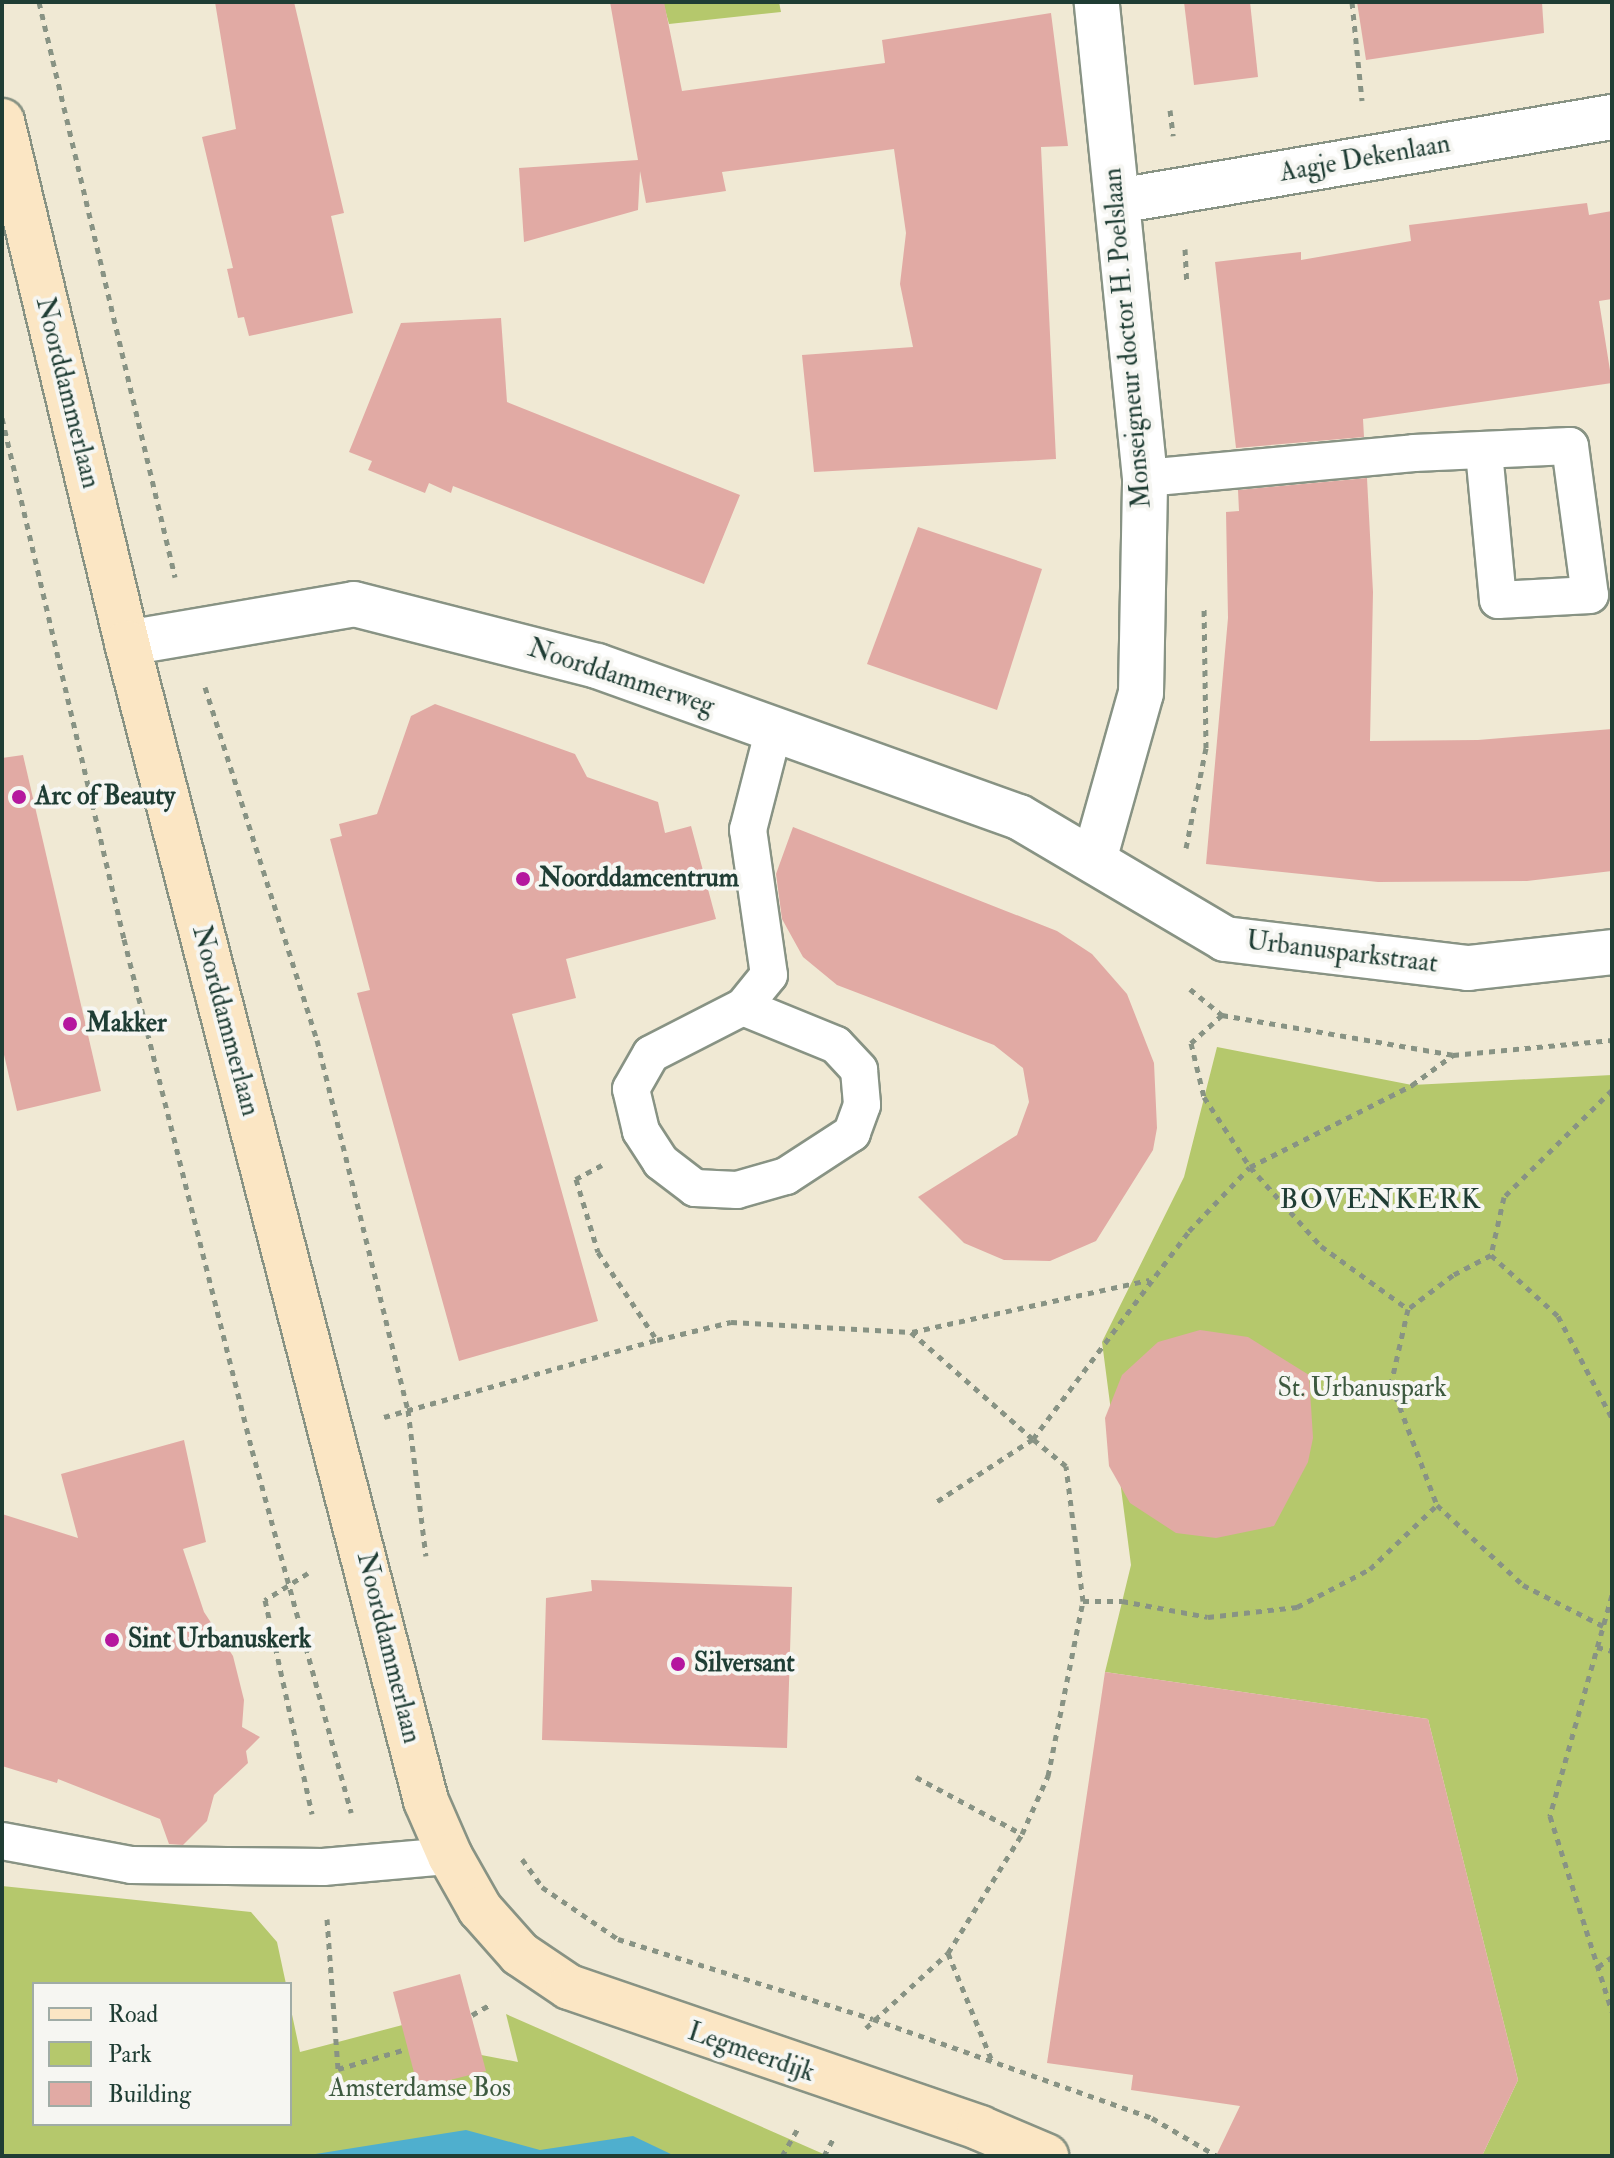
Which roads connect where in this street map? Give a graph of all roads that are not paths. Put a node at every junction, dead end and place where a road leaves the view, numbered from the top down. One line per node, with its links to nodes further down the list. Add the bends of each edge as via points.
1 (1097, 2): 4 (street, Monseigneur doctor H. Poelslaan)
2 (1612, 117): 4 (street, Aagje Dekenlaan)
3 (2, 121): 7 (street, Noorddammerlaan)
4 (1118, 201): 6 (street, Monseigneur doctor H. Poelslaan)
5 (1484, 453): 5 (lane, via 1570,446 1590,595 1498,600); 6 (lane, via 1414,453)
6 (1145, 478): 9 (street, Monseigneur doctor H. Poelslaan, via 1141,693)
7 (127, 643): 8 (street, Noorddammerweg, via 354,604 597,666); 13 (street, Noorddammerlaan, via 426,1801)
8 (774, 729): 9 (street, Noorddammerweg, via 1019,817); 11 (lane, via 748,830 769,975)
9 (1094, 860): 10 (street, Urbanusparkstraat, via 1225,939 1468,968)
10 (1612, 952)
11 (743, 1007): 11 (lane, via 651,1054 631,1089 648,1142 661,1162 695,1188 737,1190 786,1176 852,1133 862,1105 859,1070 836,1045)
12 (2, 1841): 13 (lane, via 131,1865 323,1867)
13 (450, 1856): 14 (street, Noorddammerlaan)
14 (480, 1909): 15 (street, Legmeerdijk, via 520,1954 569,1987 980,2128)
15 (1046, 2156)

